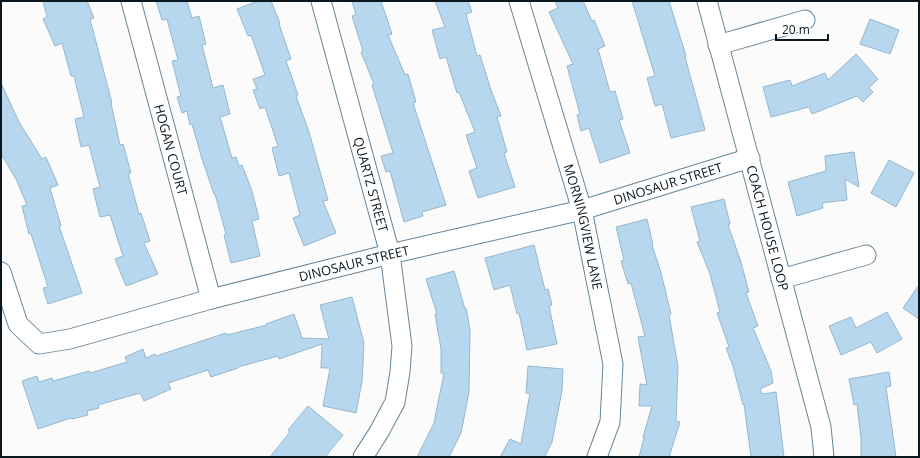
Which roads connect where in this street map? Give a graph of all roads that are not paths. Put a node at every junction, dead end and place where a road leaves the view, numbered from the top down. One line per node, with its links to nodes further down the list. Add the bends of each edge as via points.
1 (131, 1): 13 (street, HOGAN COURT)
2 (321, 1): 9 (street, QUARTZ STREET)
3 (520, 1): 8 (street, MORNINGVIEW LANE)
4 (707, 1): 6 (street, COACH HOUSE LOOP)
5 (805, 20): 6 (street)
6 (718, 45): 7 (street, COACH HOUSE LOOP)
7 (750, 158): 8 (street, DINOSAUR STREET); 12 (street, COACH HOUSE LOOP)
8 (582, 210): 9 (street, DINOSAUR STREET); 15 (street, MORNINGVIEW LANE, via 613,364 610,422)
9 (390, 254): 13 (street, DINOSAUR STREET); 14 (street, QUARTZ STREET, via 402,346 400,372 395,402)
10 (866, 256): 12 (street)
11 (1, 272): 13 (street, DINOSAUR STREET, via 18,324 39,344 70,339)
12 (781, 279): 16 (street, COACH HOUSE LOOP, via 820,427)
13 (211, 299)
14 (363, 457)
15 (597, 457)
16 (824, 457)

